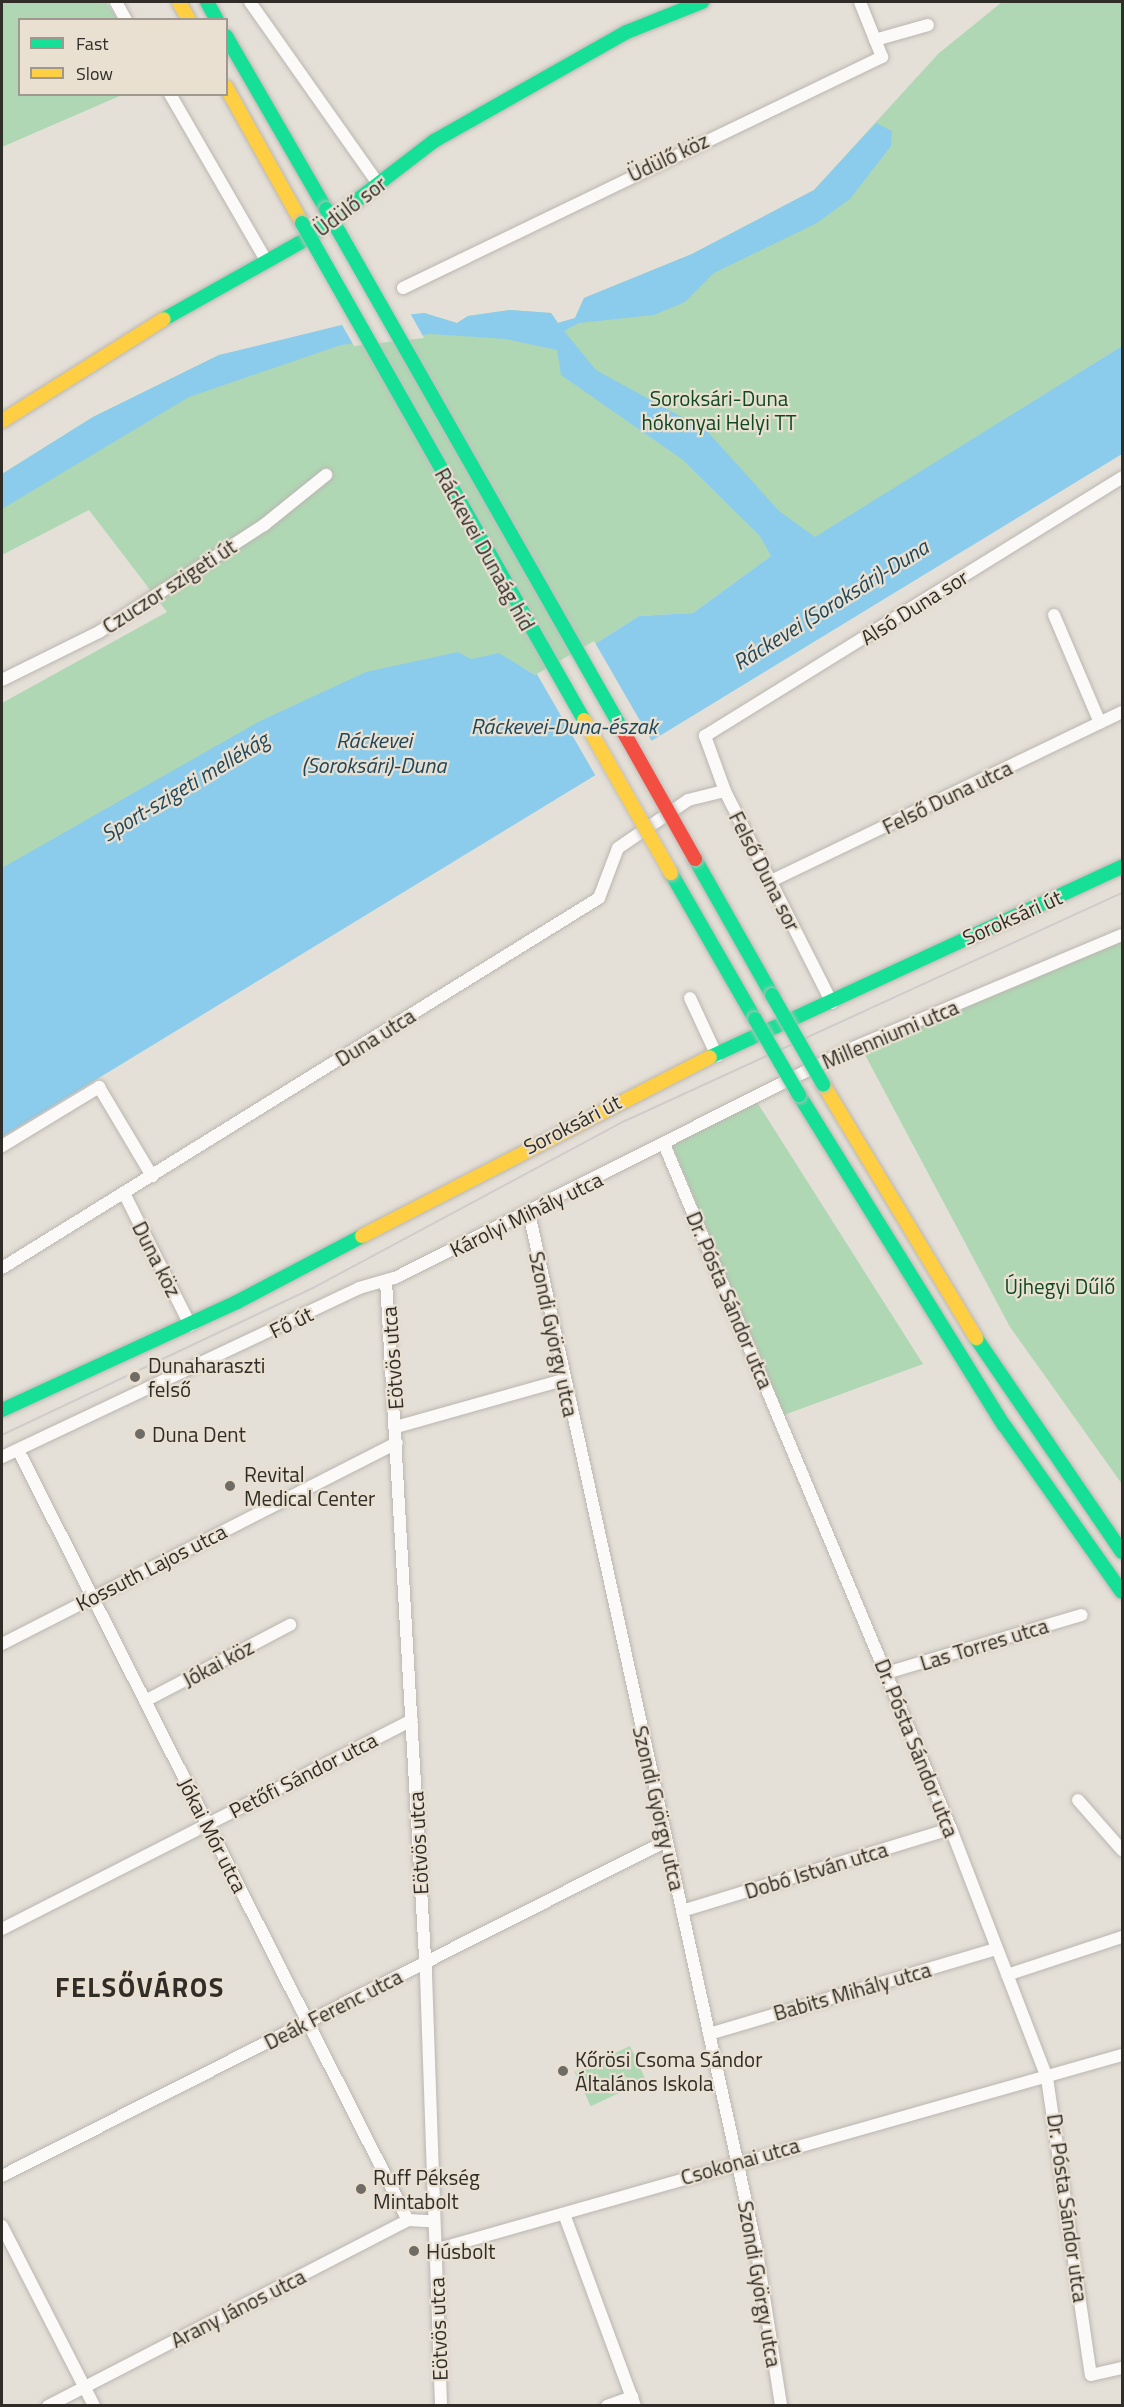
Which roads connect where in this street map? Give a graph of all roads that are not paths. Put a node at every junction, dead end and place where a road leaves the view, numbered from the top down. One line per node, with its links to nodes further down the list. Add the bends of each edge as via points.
1 (116, 2): 7 (street)
2 (179, 2): 8 (main road)
3 (207, 2): 9 (main road)
4 (250, 2): 15 (street)
5 (702, 2): 15 (main road, Üdülő sor, via 627,32 523,89 434,141)
6 (860, 2): 12 (street)
7 (125, 18)
8 (188, 18)
9 (216, 18)
10 (928, 24): 12 (street)
11 (228, 39): 47 (main road, Ráckevei Dunaág híd, bridge, via 823,1084 984,1349)
12 (875, 40): 17 (street, Üdülő köz, via 882,57)
13 (228, 91): 48 (main road, Ráckevei Dunaág híd, bridge, via 799,1095 998,1415)
14 (171, 96): 16 (street)
15 (379, 185): 16 (main road, Üdülő sor)
16 (267, 262): 18 (main road, Üdülő sor, via 132,337)
17 (402, 288)
18 (2, 422)
19 (326, 475): 22 (street, Czuczor szigeti út, via 264,525 99,632)
20 (1122, 477): 25 (street, Alsó Duna sor)
21 (1054, 615): 24 (street)
22 (2, 680)
23 (1122, 712): 24 (street, Felső Duna utca)
24 (1100, 723): 28 (street, Felső Duna utca)
25 (705, 736): 26 (street, Felső Duna sor)
26 (725, 791): 28 (street, Felső Duna sor); 35 (street, Duna utca, via 688,800 618,848 598,898)
27 (1122, 867): 31 (main road, Soroksári út)
28 (771, 881): 31 (street, Felső Duna sor)
29 (1122, 935): 33 (street, Millenniumi utca, via 848,1050)
30 (690, 998): 32 (street)
31 (832, 1003): 32 (main road, Soroksári út)
32 (717, 1056): 40 (main road, Soroksári út, via 562,1128)
33 (664, 1144): 37 (street, Károlyi Mihály utca); 53 (street, Dr. Pósta Sándor utca)
34 (2, 1146): 35 (street, via 99,1087)
35 (152, 1176): 36 (street, Duna utca)
36 (124, 1193): 38 (street, Duna utca); 40 (street, Duna köz)
37 (529, 1213): 39 (street, Károlyi Mihály utca); 41 (street, Szondi György utca)
38 (2, 1268)
39 (386, 1281): 43 (street, Eötvös utca); 45 (street, Fő út, via 359,1288)
40 (190, 1325): 42 (main road, Soroksári út)
41 (563, 1380): 43 (street); 59 (street, Szondi György utca)
42 (2, 1408)
43 (396, 1427): 44 (street, Eötvös utca)
44 (397, 1443): 49 (street, Kossuth Lajos utca); 55 (street, Eötvös utca)
45 (18, 1450): 46 (street, Fő út); 49 (street, Jókai Mór utca)
46 (2, 1457)
47 (1122, 1552)
48 (1122, 1592)
49 (92, 1597): 52 (street, Kossuth Lajos utca); 54 (street, Jókai Mór utca)
50 (1082, 1615): 53 (street, Las Torres utca)
51 (290, 1624): 54 (street, Jókai köz)
52 (2, 1644)
53 (886, 1673): 58 (street, Dr. Pósta Sándor utca)
54 (145, 1701): 57 (street, Jókai Mór utca)
55 (412, 1720): 57 (street, Petőfi Sándor utca); 65 (street, Eötvös utca)
56 (1078, 1800): 60 (street)
57 (207, 1823): 62 (street, Petőfi Sándor utca); 67 (street, Jókai Mór utca)
58 (951, 1829): 61 (street, Dobó István utca); 64 (street, Dr. Pósta Sándor utca)
59 (666, 1841): 61 (street, Szondi György utca); 65 (street, Deák Ferenc utca)
60 (1122, 1850)
61 (682, 1911): 68 (street, Szondi György utca)
62 (2, 1929)
63 (1122, 1937): 66 (street)
64 (996, 1949): 66 (street, Dr. Pósta Sándor utca); 68 (street, Babits Mihály utca)
65 (424, 1962): 67 (street, Deák Ferenc utca); 75 (street, Eötvös utca)
66 (1007, 1975): 70 (street, Dr. Pósta Sándor utca)
67 (308, 2022): 72 (street, Deák Ferenc utca); 74 (street, Jókai Mór utca)
68 (709, 2034): 71 (street, Szondi György utca)
69 (1122, 2055): 70 (street, Csokonai utca)
70 (1047, 2078): 71 (street, Csokonai utca); 78 (street, Dr. Pósta Sándor utca, via 1091,2375)
71 (736, 2162): 73 (street, Csokonai utca); 85 (street, Szondi György utca)
72 (2, 2176)
73 (564, 2214): 77 (street, Csokonai utca); 80 (street)
74 (408, 2220): 75 (street, Arany János utca); 79 (street, Arany János utca)
75 (430, 2221): 77 (street, Eötvös utca)
76 (2, 2226): 79 (street)
77 (435, 2250): 83 (street, Eötvös utca)
78 (1122, 2368)
79 (84, 2387): 81 (street, Arany János utca); 82 (street)
80 (634, 2401): 84 (street)
81 (48, 2406)
82 (94, 2406)
83 (441, 2406)
84 (607, 2406)
85 (781, 2406)

